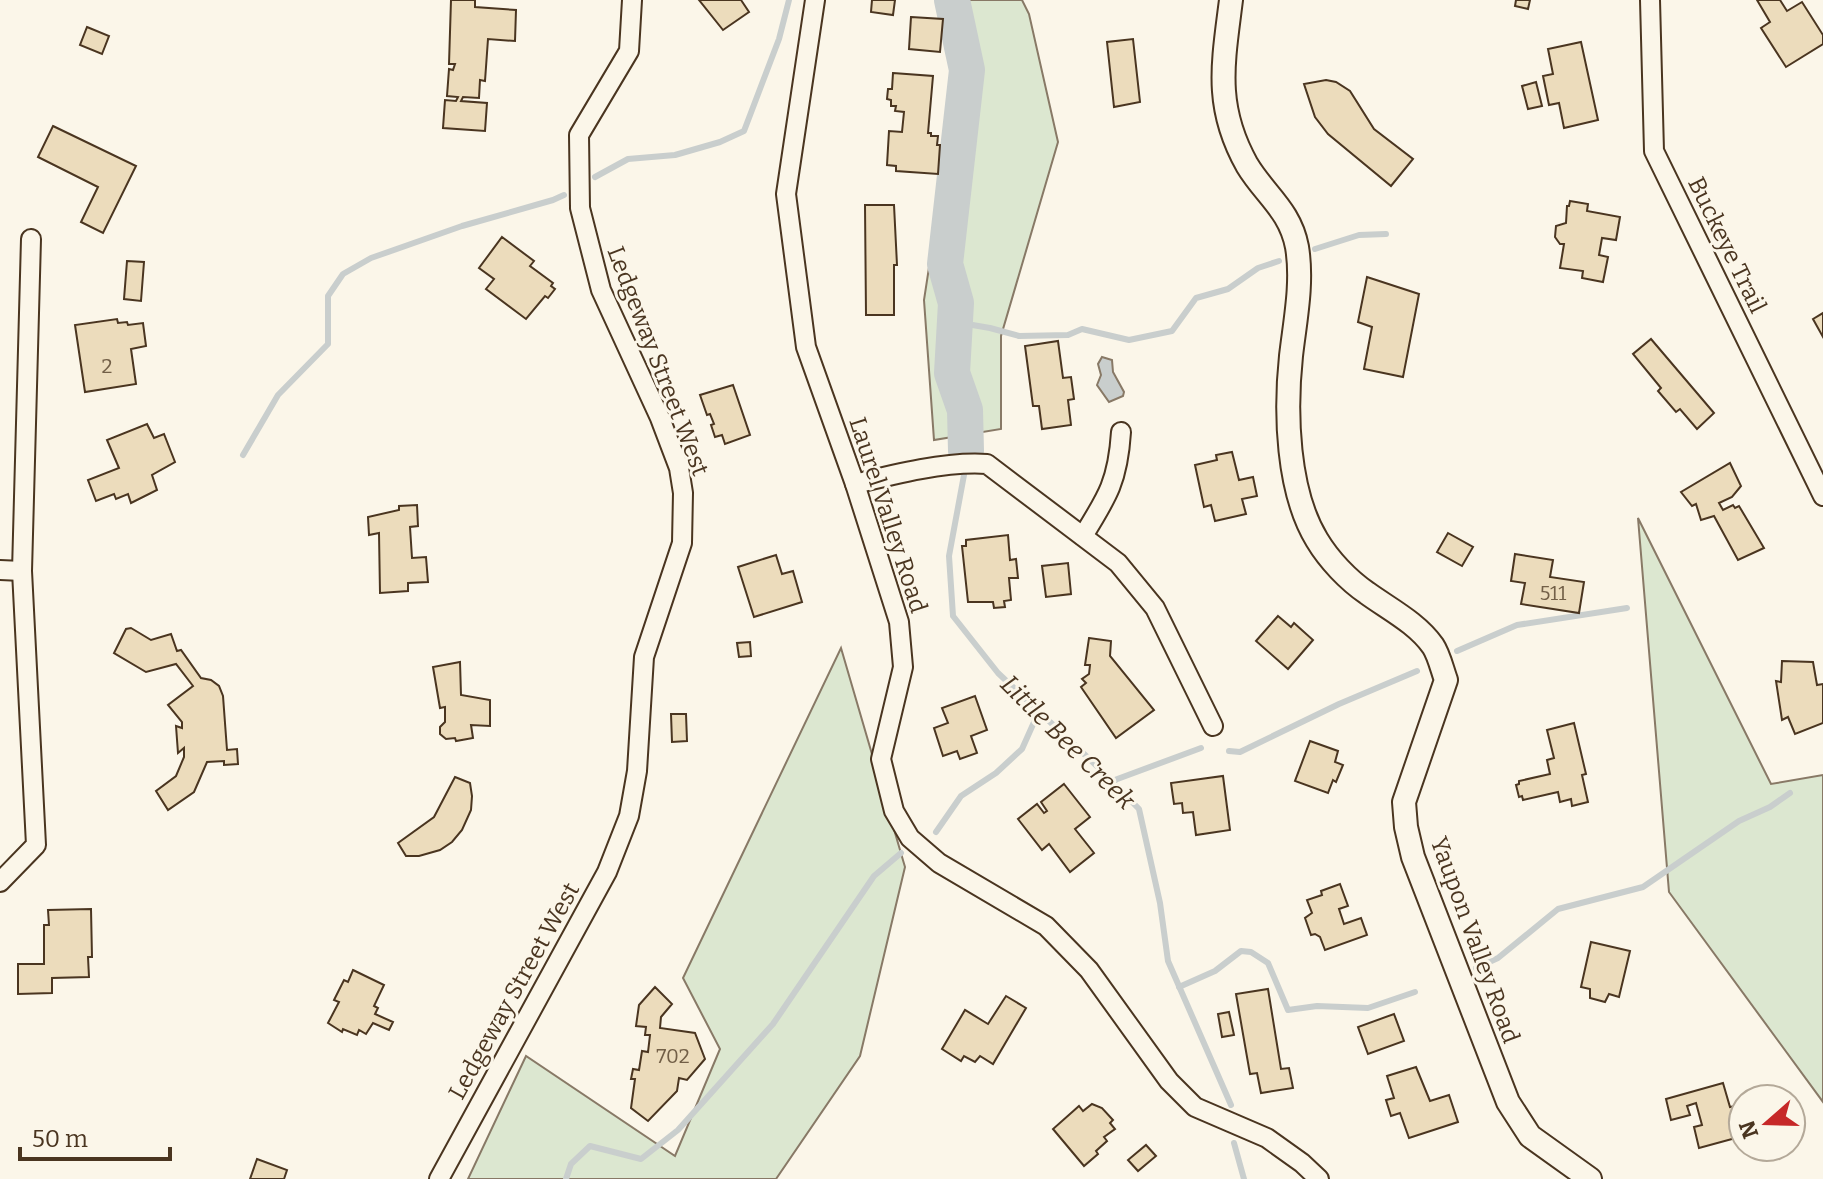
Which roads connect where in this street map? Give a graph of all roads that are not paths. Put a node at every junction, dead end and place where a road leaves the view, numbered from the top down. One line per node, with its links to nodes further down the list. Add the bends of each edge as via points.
1 (632, 0): 14 (street, Ledgeway Street West, via 629,51 579,135 580,208 601,290 679,468 682,543 644,657 629,816 607,872)
2 (815, 0): 7 (street, Laurel Valley Road, via 786,194 806,347)
3 (1231, 0): 16 (street, Yaupon Valley Road, via 1221,74 1226,118 1248,166 1285,213 1297,247 1299,290 1287,419 1303,512 1333,562 1434,647 1446,680 1404,802 1413,857 1508,1102 1530,1136)
4 (1650, 0): 8 (street, Buckeye Trail, via 1654,151)
5 (31, 239): 11 (street)
6 (1121, 432): 9 (street, via 1110,494)
7 (855, 484): 9 (street, via 987,464); 15 (street, Laurel Valley Road, via 899,622 903,667 881,759 894,811 910,838 939,863 1046,926 1089,970 1169,1081 1195,1107 1267,1138)
8 (1823, 496)
9 (1083, 536): 12 (street, via 1118,563 1155,608)
10 (0, 570): 11 (street)
11 (22, 571): 13 (street, via 36,845)
12 (1213, 726)
13 (0, 882)
14 (439, 1179)
15 (1319, 1179)
16 (1590, 1179)

